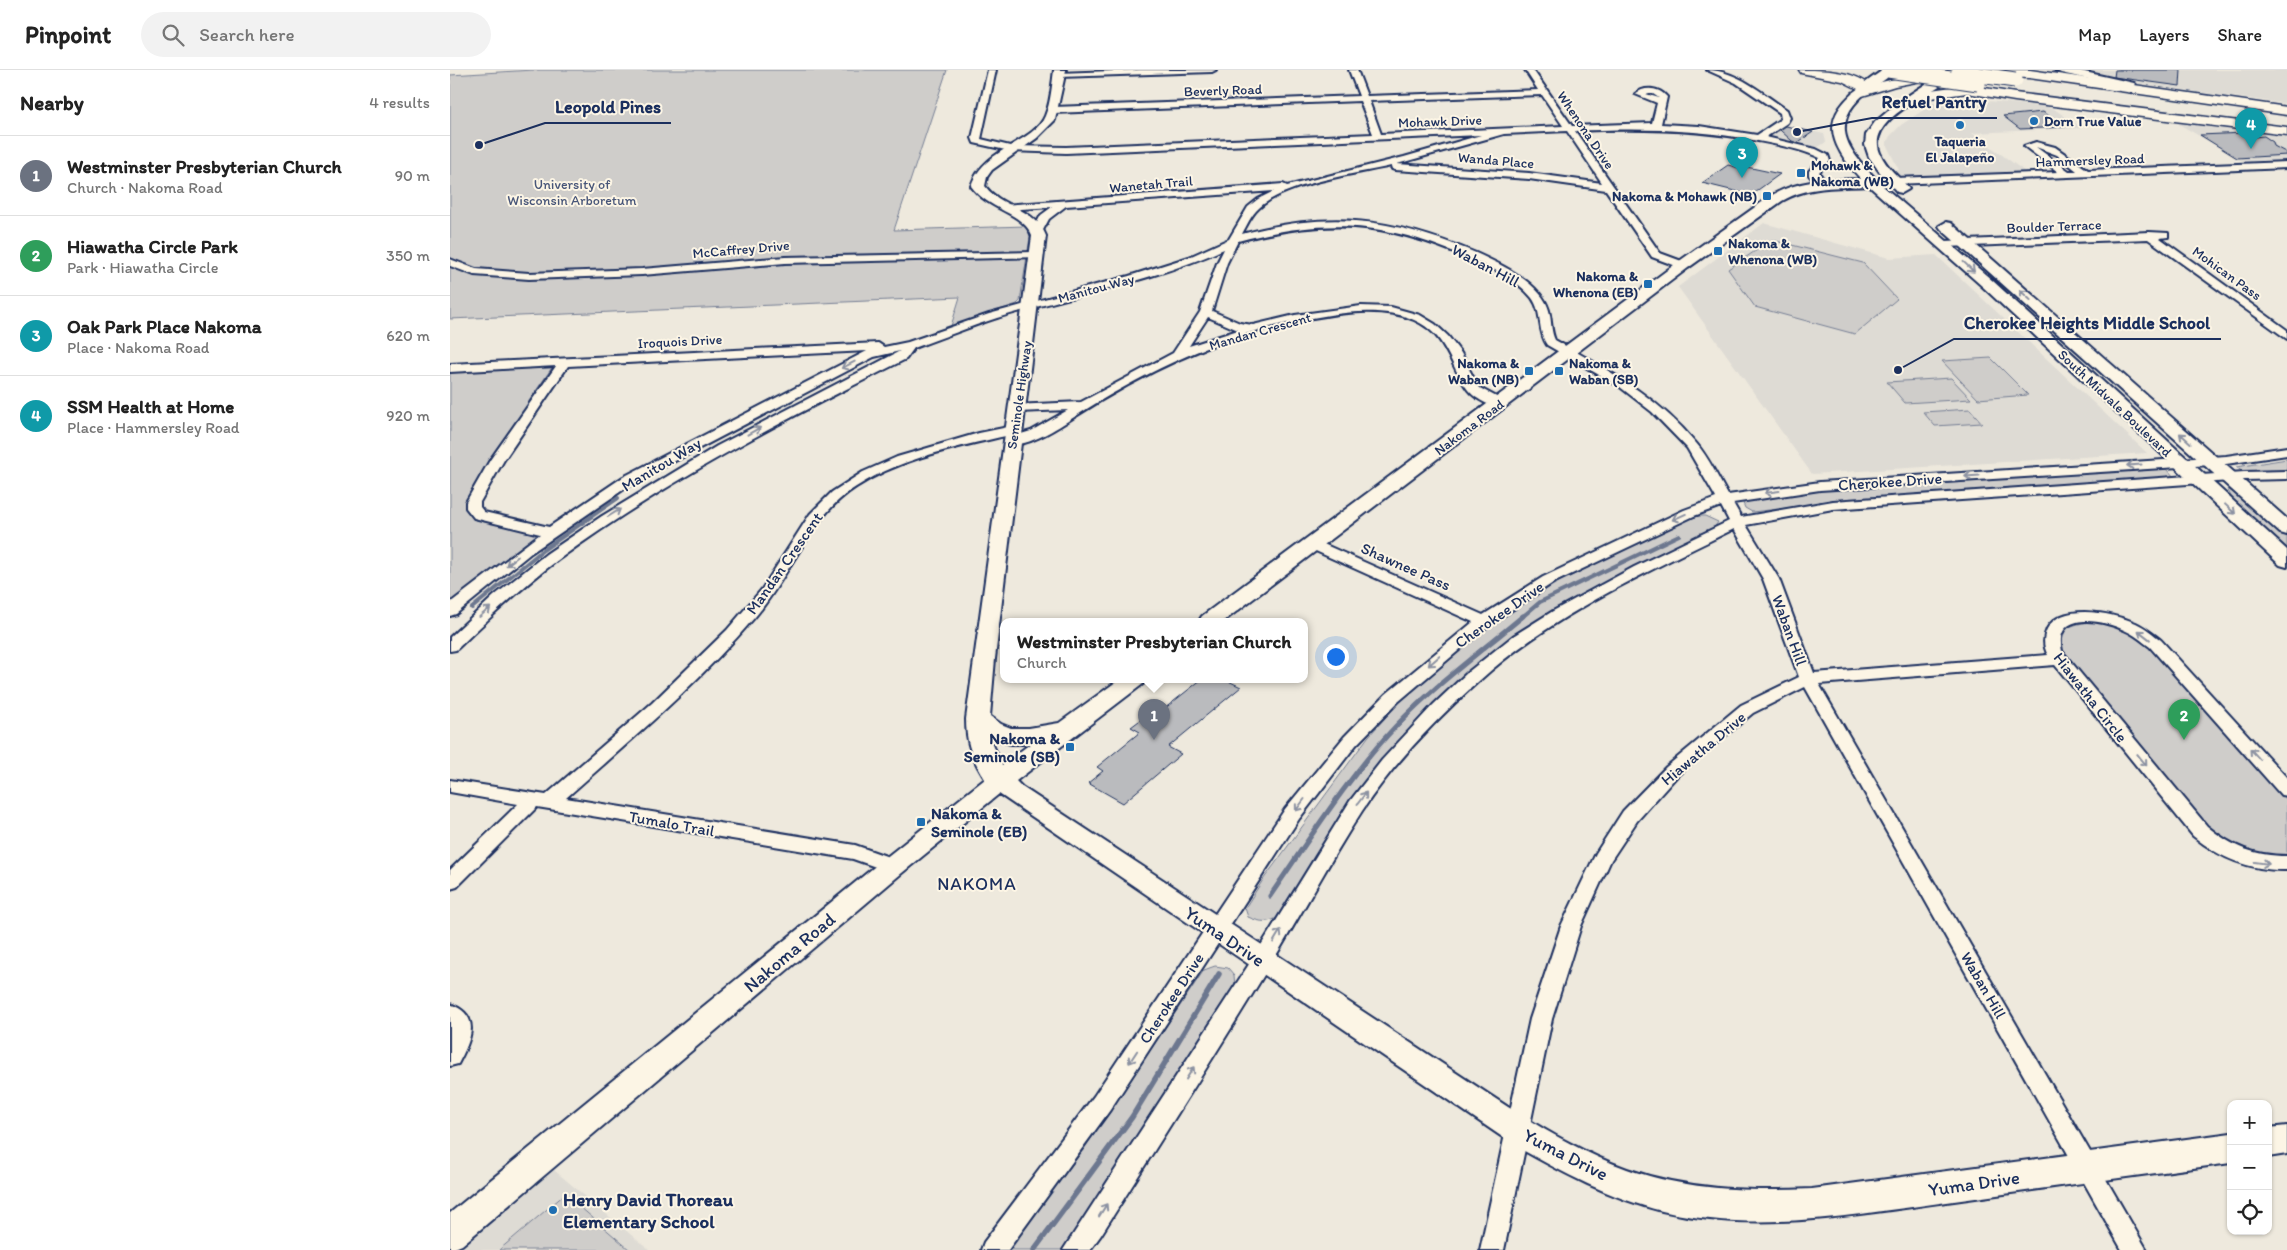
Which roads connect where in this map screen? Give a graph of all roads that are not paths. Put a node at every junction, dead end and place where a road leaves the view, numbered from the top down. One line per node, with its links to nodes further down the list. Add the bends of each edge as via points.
1 (992, 70): 30 (street, Mohawk Drive, via 976,138 977,141)
2 (1212, 70): 9 (street)
3 (1353, 70): 17 (street)
4 (1529, 70): 15 (street, Whenona Drive)
5 (1711, 70): 29 (street, via 1739,81 1784,112 1784,121)
6 (1806, 70): 14 (highway, via 1854,80)
7 (1889, 70): 12 (highway, bridge); 14 (main road, South Midvale Boulevard)
8 (2060, 70): 19 (main road, via 2140,87)
9 (1059, 73): 20 (main road)
10 (1936, 73): 11 (highway, bridge); 12 (highway); 13 (highway, via 2015,73); 14 (highway); 16 (highway); 16 (main road)
11 (2017, 75): 13 (highway); 22 (highway)
12 (1975, 86): 16 (highway); 23 (highway); 26 (highway, via 2015,97)
13 (2119, 88): 21 (highway)
14 (1862, 90): 36 (main road, South Midvale Boulevard, via 1846,107 1838,132 1848,156)
15 (1544, 92): 17 (street, Beverly Road); 25 (street, Whenona Drive)
16 (1918, 94): 35 (main road, via 1880,123 1871,138 1874,155)
17 (1363, 99): 20 (street, Beverly Road); 28 (street)
18 (1662, 102): 24 (street)
19 (2287, 107)
20 (1053, 110): 30 (main road, via 1042,131)
21 (2287, 111)
22 (2287, 116)
23 (2287, 125)
24 (1656, 126): 25 (street, Mohawk Drive); 29 (street, Mohawk Drive, via 1704,129)
25 (1569, 129): 27 (street, Mohawk Drive); 39 (street, Whenona Drive)
26 (2287, 131)
27 (1501, 132): 28 (street, Mohawk Drive); 32 (street)
28 (1378, 137): 30 (street, Mohawk Drive, via 1066,150)
29 (1758, 138): 37 (street, Mohawk Drive, via 1825,157 1814,171)
30 (1017, 148): 44 (main road, via 989,165 978,179 981,191)
31 (2287, 165): 34 (street, Hammersley Road)
32 (1380, 166): 38 (street); 39 (street, Wanda Place, via 1502,174)
33 (2067, 174): 34 (street, Hammersley Road); 34 (street, via 2029,146 2046,145); 35 (street, Hammersley Road)
34 (2087, 174)
35 (1895, 181): 36 (main road, Nakoma Road); 41 (main road)
36 (1873, 182): 37 (main road, Nakoma Road); 53 (main road, South Midvale Boulevard)
37 (1821, 184): 58 (main road, Nakoma Road, via 1801,186 1777,198)
38 (1298, 186): 40 (street, Wanetah Trail); 42 (street)
39 (1608, 187): 58 (street, Whenona Drive, via 1656,255)
40 (1246, 189): 42 (street); 43 (street, Wanetah Trail)
41 (1915, 199)
42 (1260, 201): 46 (street)
43 (1063, 204): 44 (street, Wanetah Trail); 48 (street, via 1045,217)
44 (1006, 208): 48 (main road, via 1028,219)
45 (1931, 213): 52 (main road, South Midvale Boulevard)
46 (1259, 216): 47 (street); 51 (street, via 1243,221)
47 (1279, 227): 51 (street, Waban Hill); 64 (street, Waban Hill, via 1332,222 1376,224 1402,229 1452,247 1493,266 1528,288 1542,304 1548,337)
48 (1038, 230): 54 (main road, Seminole Highway)
49 (2164, 234): 50 (street, Boulder Terrace)
50 (2149, 235): 52 (street, Boulder Terrace); 62 (street, Mohican Pass)
51 (1234, 240): 55 (street, Manitou Way); 57 (street)
52 (1966, 243): 53 (street, Boulder Terrace); 73 (main road, South Midvale Boulevard, one-way to 52)
53 (1945, 244): 74 (main road, South Midvale Boulevard, one-way to 74)
54 (1036, 255): 56 (street, McCaffrey Drive, via 810,259 642,272 529,276 474,272); 59 (main road, Seminole Highway)
55 (1193, 259): 57 (street); 59 (street, Manitou Way)
56 (450, 262)
57 (1222, 263): 60 (street)
58 (1683, 265): 64 (main road, Nakoma Road)
59 (1030, 305): 63 (street, Manitou Way); 70 (main road, Seminole Highway)
60 (1206, 312): 61 (street, via 1219,320); 65 (street)
61 (1256, 329): 65 (street, Mandan Crescent); 68 (street, Mandan Crescent, via 1334,312 1380,311 1416,317 1440,334 1477,393)
62 (2287, 335)
63 (910, 345): 66 (street, Iroquois Drive); 79 (street, Manitou Way, one-way to 79, via 870,354 652,466); 89 (street, Manitou Way, one-way to 63, via 512,589 597,524 730,444 902,356)
64 (1568, 353): 68 (main road, Nakoma Road); 78 (street, Waban Hill, via 1624,384 1677,428 1692,446)
65 (1176, 356): 69 (street, Mandan Crescent)
66 (565, 362): 67 (street, Iroquois Drive); 81 (street, via 497,460 473,502 473,508 479,515)
67 (450, 368)
68 (1500, 404): 84 (main road, Nakoma Road)
69 (1081, 406): 70 (street, Mandan Crescent); 71 (street, Mandan Crescent, via 1032,437)
70 (1017, 408): 71 (main road, Seminole Highway)
71 (1013, 436): 93 (main road, Seminole Highway); 98 (street, Mandan Crescent, via 997,432 911,456 861,479 836,497 804,531 767,592 720,646 659,707)
72 (2287, 451): 73 (street, Cherokee Drive, via 2258,457)
73 (2210, 460): 74 (street, Cherokee Drive); 76 (main road, South Midvale Boulevard)
74 (2178, 462): 77 (main road, South Midvale Boulevard); 78 (street, Cherokee Drive, one-way to 78, via 1820,486)
75 (2287, 475): 76 (street, Cherokee Drive)
76 (2229, 477): 77 (street, Cherokee Drive); 82 (main road, South Midvale Boulevard)
77 (2198, 480): 80 (street, Cherokee Drive, via 1833,506); 85 (main road, South Midvale Boulevard, one-way to 85)
78 (1724, 500): 80 (street, Waban Hill); 88 (street, Cherokee Drive, one-way to 88, via 1649,530 1548,580)
79 (593, 504): 81 (street, via 550,518); 83 (street, Manitou Way)
80 (1738, 522): 91 (street, Waban Hill, via 1771,579); 103 (street, Cherokee Drive, one-way to 80, via 1356,806 1388,764 1439,708 1519,640 1558,614)
81 (510, 523): 83 (street)
82 (2287, 529)
83 (552, 532): 86 (street, Manitou Way, one-way to 86)
84 (1314, 545): 87 (main road, Nakoma Road); 88 (street, Shawnee Pass)
85 (2287, 561)
86 (450, 611)
87 (1214, 618)
88 (1484, 621): 102 (street, Cherokee Drive, one-way to 102, via 1392,698 1350,742 1292,814)
89 (450, 646)
90 (2060, 659): 91 (street, Hiawatha Drive); 97 (street, Hiawatha Circle, one-way to 90, via 2158,647 2138,631 2119,622 2098,618 2062,623 2055,628 2051,638 2054,652); 99 (street, Hiawatha Circle, one-way to 99, via 2186,816 2209,838 2245,860)
91 (1808, 679): 106 (street, Hiawatha Drive, via 1747,710 1672,771 1630,816 1603,858 1571,926 1541,1019); 110 (street, Waban Hill)
92 (1129, 683): 94 (main road, Nakoma Road)
93 (978, 720): 94 (main road, via 995,732 1010,736 1045,735); 95 (main road, Seminole Highway, via 980,745 988,765)
94 (1068, 729): 95 (main road, Nakoma Road)
95 (1000, 781): 100 (main road, Nakoma Road); 102 (main road, Yuma Drive, via 1013,793)
96 (450, 786): 98 (street, Tumalo Trail)
97 (2287, 790)
98 (542, 801): 100 (street, Tumalo Trail, via 855,852); 101 (street, Mandan Crescent)
99 (2287, 863)
100 (893, 866): 111 (main road, Nakoma Road)
101 (450, 882)
102 (1217, 930): 103 (main road, Yuma Drive); 112 (street, Cherokee Drive, one-way to 112, via 1102,1103)
103 (1262, 961): 106 (main road, Yuma Drive); 113 (street, Cherokee Drive, one-way to 103)
104 (450, 1013): 105 (street, via 461,1022 461,1031)
105 (450, 1057)
106 (1518, 1130): 110 (main road, Yuma Drive, via 1611,1178 1660,1194 1771,1207 1812,1205); 114 (street, Hiawatha Drive)
107 (2287, 1140): 108 (main road)
108 (2272, 1142)
109 (2227, 1149): 110 (main road, Yuma Drive)
110 (2088, 1166): 115 (street, Waban Hill)
111 (450, 1234)
112 (993, 1250)
113 (1075, 1250)
114 (1492, 1250)
115 (2135, 1250)

